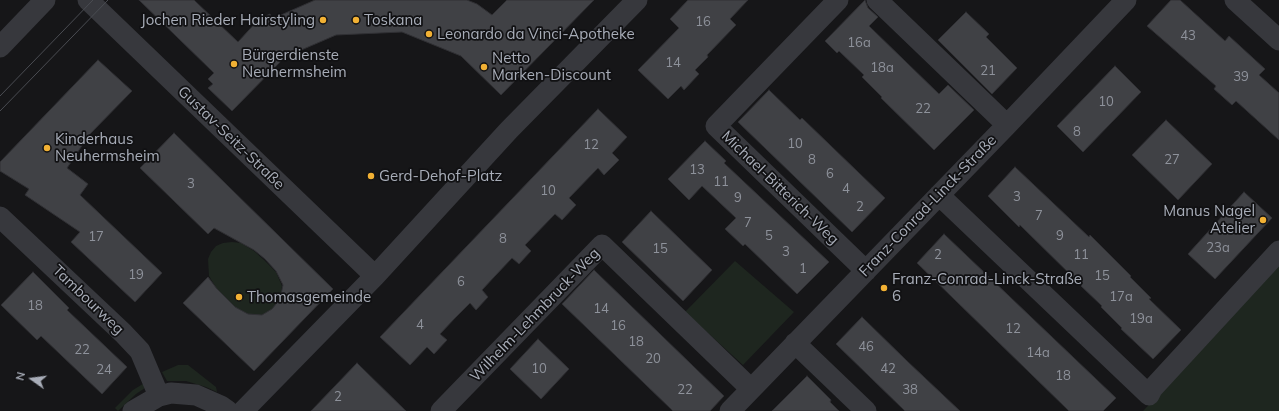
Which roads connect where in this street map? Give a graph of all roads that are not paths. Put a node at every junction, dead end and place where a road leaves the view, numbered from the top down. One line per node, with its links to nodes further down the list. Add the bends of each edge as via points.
1 (45, 0): 9 (street)
2 (88, 0): 15 (street, Gustav-Seitz-Straße)
3 (637, 0): 15 (street, via 482,159)
4 (838, 0): 14 (street, Michael-Bitterich-Weg, via 716,126)
5 (877, 0): 10 (street)
6 (1126, 0): 10 (street, Franz-Conrad-Linck-Straße)
7 (1235, 0): 8 (street)
8 (1279, 40)
9 (0, 47)
10 (1007, 125): 11 (street, Franz-Conrad-Linck-Straße)
11 (939, 195): 13 (street, via 1149,395); 14 (street, Franz-Conrad-Linck-Straße)
12 (0, 217): 18 (street, Tambourweg, via 140,351)
13 (1279, 251)
14 (866, 271): 16 (street, Franz-Conrad-Linck-Straße)
15 (375, 276): 21 (street)
16 (795, 343): 17 (street, Franz-Conrad-Linck-Straße); 24 (street)
17 (751, 389): 22 (street, Wilhelm-Lehmbruck-Weg, via 602,245); 23 (street, Franz-Conrad-Linck-Straße)
18 (159, 396): 19 (street); 20 (street, via 171,393 196,396)
19 (133, 411)
20 (228, 411)
21 (242, 411)
22 (440, 411)
23 (730, 411)
24 (866, 411)

